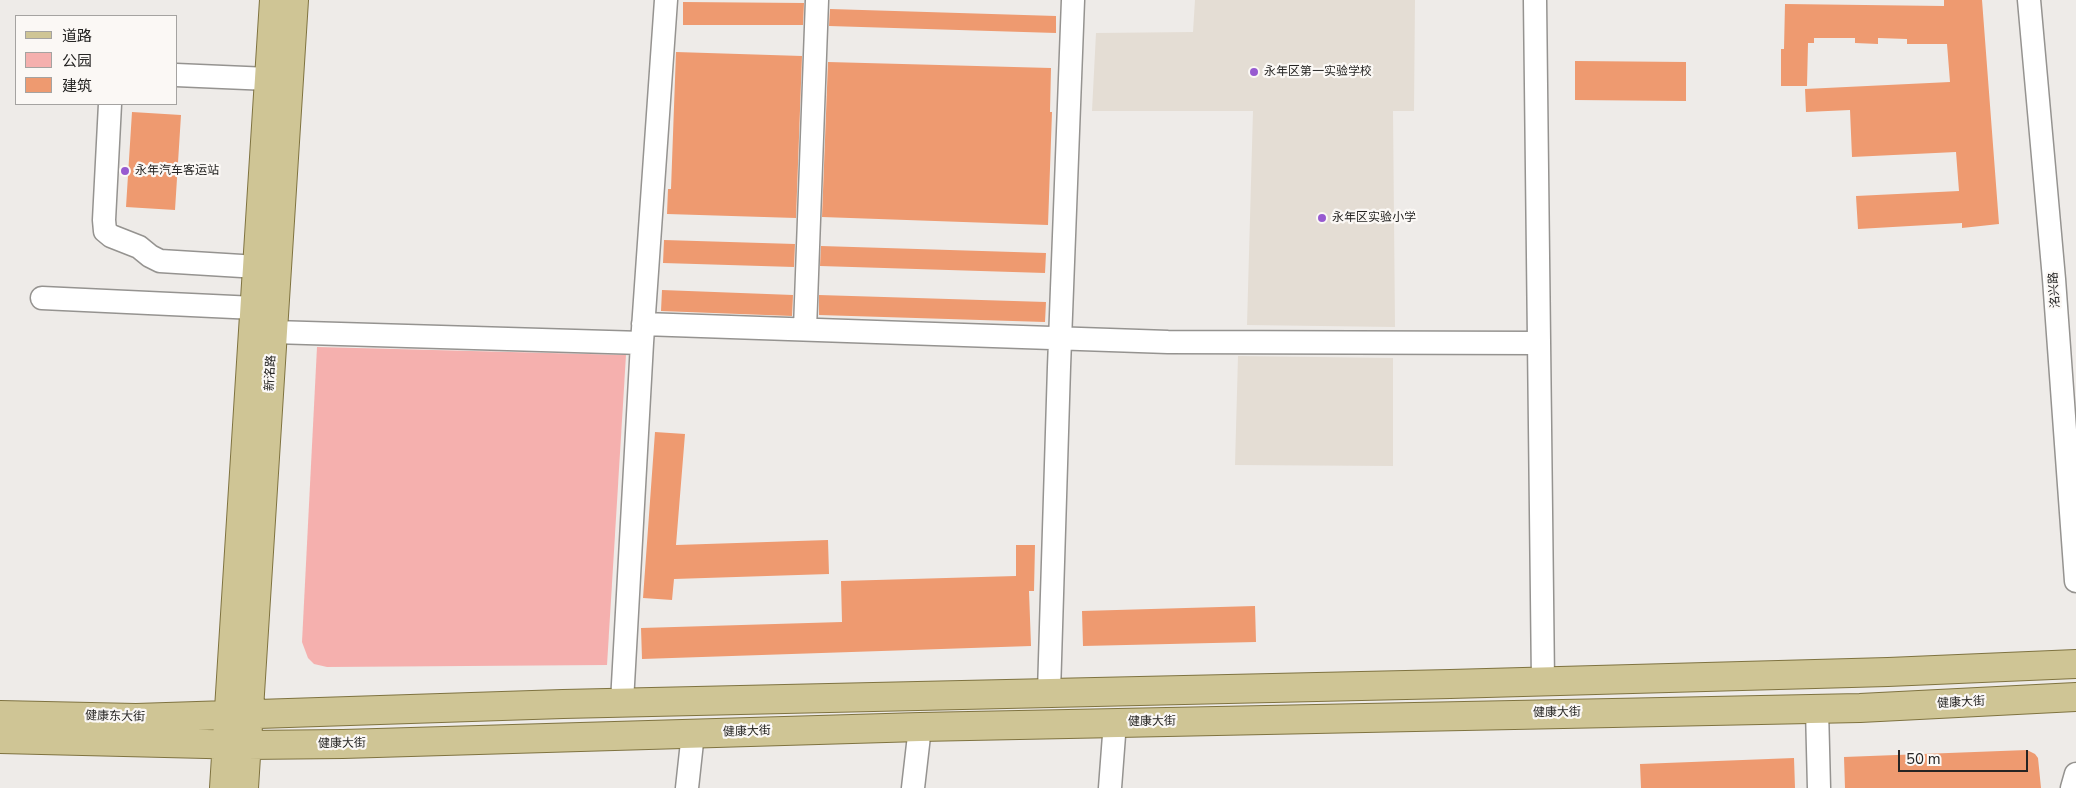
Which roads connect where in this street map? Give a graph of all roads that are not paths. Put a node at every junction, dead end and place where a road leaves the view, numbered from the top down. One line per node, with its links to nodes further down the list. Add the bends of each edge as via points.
1 (274, 0): 10 (main road, 新洺路)
2 (294, 0): 16 (main road, 新洺路)
3 (666, 0): 17 (street)
4 (817, 0): 15 (street)
5 (1074, 0): 18 (street)
6 (1535, 0): 19 (street)
7 (2029, 0): 21 (street, 洺兴路)
8 (2044, 0): 20 (street, 洺兴路)
9 (178, 75): 10 (street)
10 (269, 79): 12 (main road, 新洺路)
11 (110, 105): 12 (street, via 105,231 160,261)
12 (258, 267): 14 (main road, 新洺路)
13 (42, 298): 14 (street)
14 (255, 308): 28 (main road, 新洺路)
15 (805, 329): 17 (street); 18 (street)
16 (273, 332): 17 (street); 28 (main road, 新洺路)
17 (642, 334): 26 (street)
18 (1060, 337): 19 (street, via 1178,342); 24 (street)
19 (1539, 343): 23 (street)
20 (2076, 376)
21 (2076, 581)
22 (2076, 664): 23 (main road)
23 (1543, 681): 24 (main road)
24 (1049, 692): 26 (main road)
25 (2076, 697): 27 (main road, 健康大街)
26 (622, 702): 28 (main road)
27 (1817, 708): 30 (main road, 健康大街); 41 (street)
28 (239, 714): 29 (main road, 健康东大街, via 136,718); 34 (main road, 新洺路)
29 (0, 715)
30 (1115, 722): 31 (main road, 健康大街); 40 (street)
31 (920, 727): 32 (main road, 健康大街); 39 (street)
32 (693, 733): 34 (main road, 健康大街); 38 (street)
33 (0, 739): 34 (main road, 健康东大街)
34 (237, 745): 36 (main road); 37 (main road)
35 (2076, 774): 42 (street)
36 (224, 788)
37 (244, 788)
38 (687, 788)
39 (913, 788)
40 (1110, 788)
41 (1819, 788)
42 (2072, 788)

